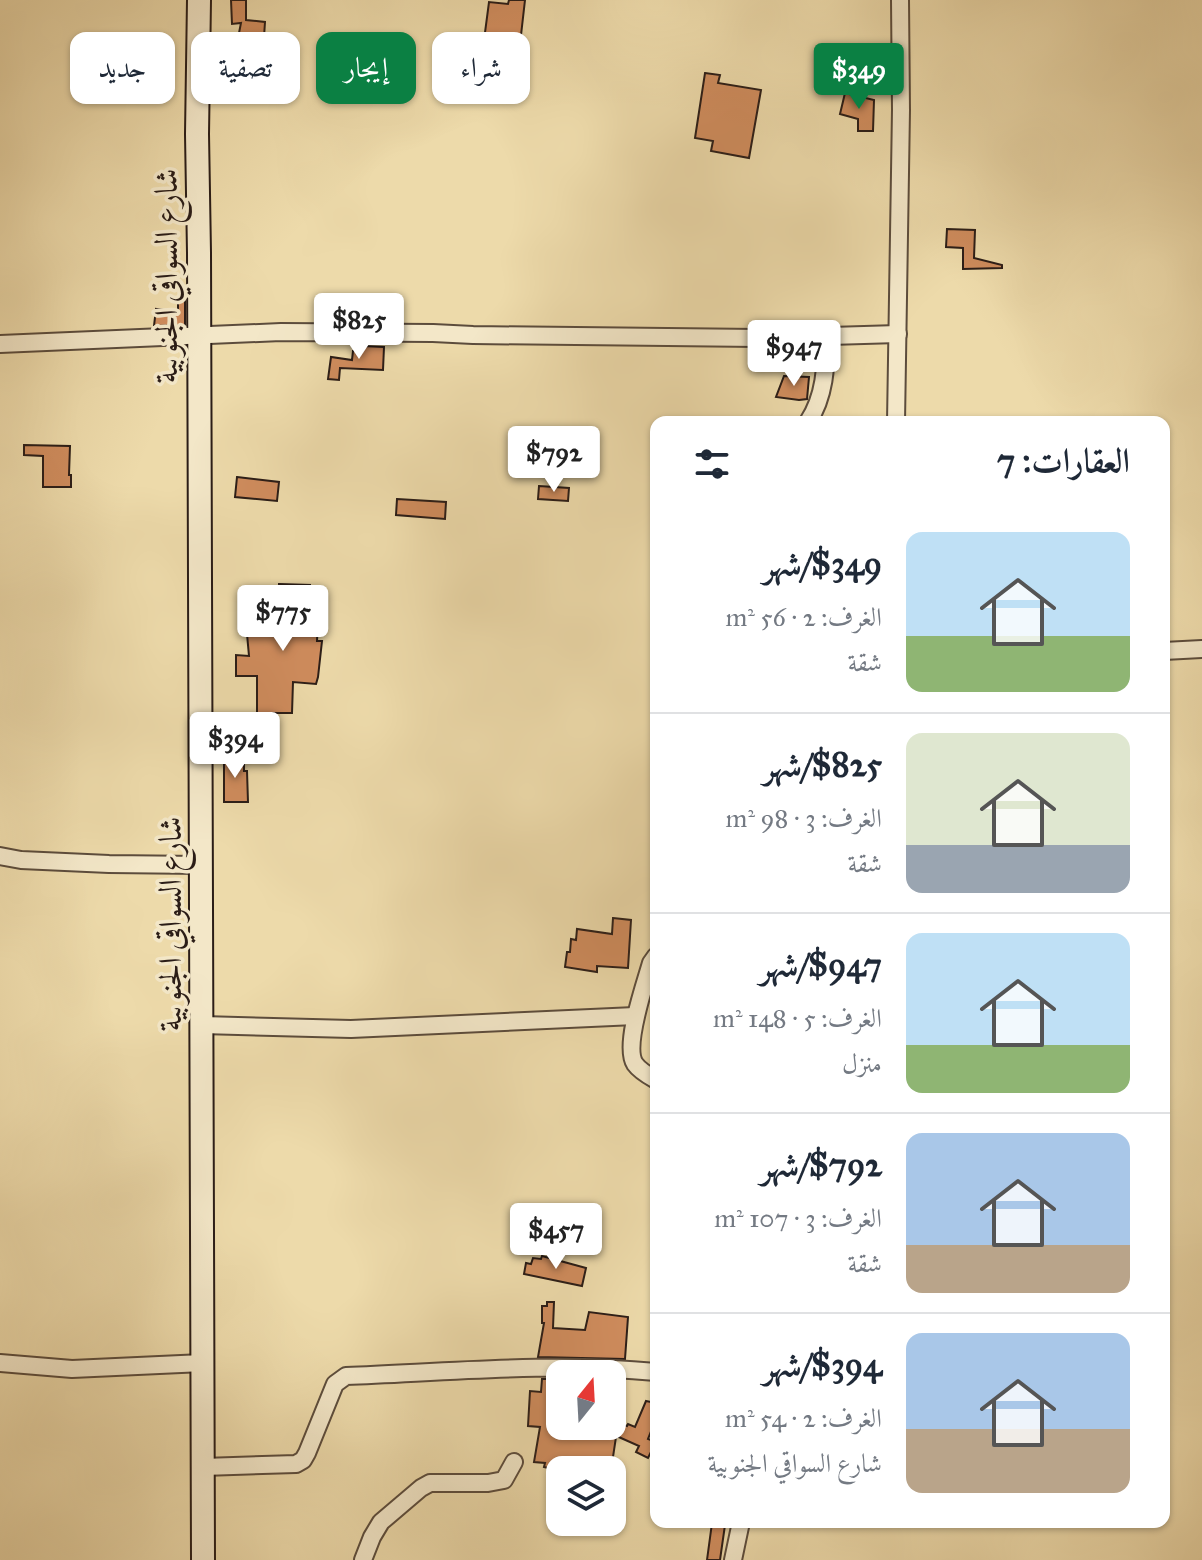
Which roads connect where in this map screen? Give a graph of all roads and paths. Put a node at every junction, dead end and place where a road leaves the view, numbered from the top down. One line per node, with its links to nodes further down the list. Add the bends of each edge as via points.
1 (199, 0): 4 (street, شارع السواقي الجنوبية)
2 (900, 0): 3 (street)
3 (898, 334): 5 (street); 8 (street)
4 (199, 336): 5 (street, via 313,332); 6 (street); 12 (street, شارع السواقي الجنوبية)
5 (826, 337): 7 (street, via 823,387)
6 (0, 344)
7 (811, 416)
8 (896, 416)
9 (1202, 649): 10 (street)
10 (1170, 651)
11 (0, 856): 12 (street)
12 (201, 865): 15 (street, شارع السواقي الجنوبية)
13 (650, 966): 14 (street)
14 (635, 1016): 15 (street, via 351,1029); 16 (street, via 632,1058)
15 (202, 1025): 18 (street, شارع السواقي الجنوبية)
16 (650, 1076)
17 (0, 1363): 18 (street, via 72,1369)
18 (203, 1363): 21 (street, شارع السواقي الجنوبية)
19 (650, 1371): 21 (street, via 532,1369 346,1376 335,1384 303,1460)
20 (514, 1462): 24 (street, via 504,1480 430,1483 421,1488 381,1522)
21 (203, 1467): 23 (street, شارع السواقي الجنوبية)
22 (740, 1528): 25 (street)
23 (203, 1560)
24 (363, 1560)
25 (733, 1560)

